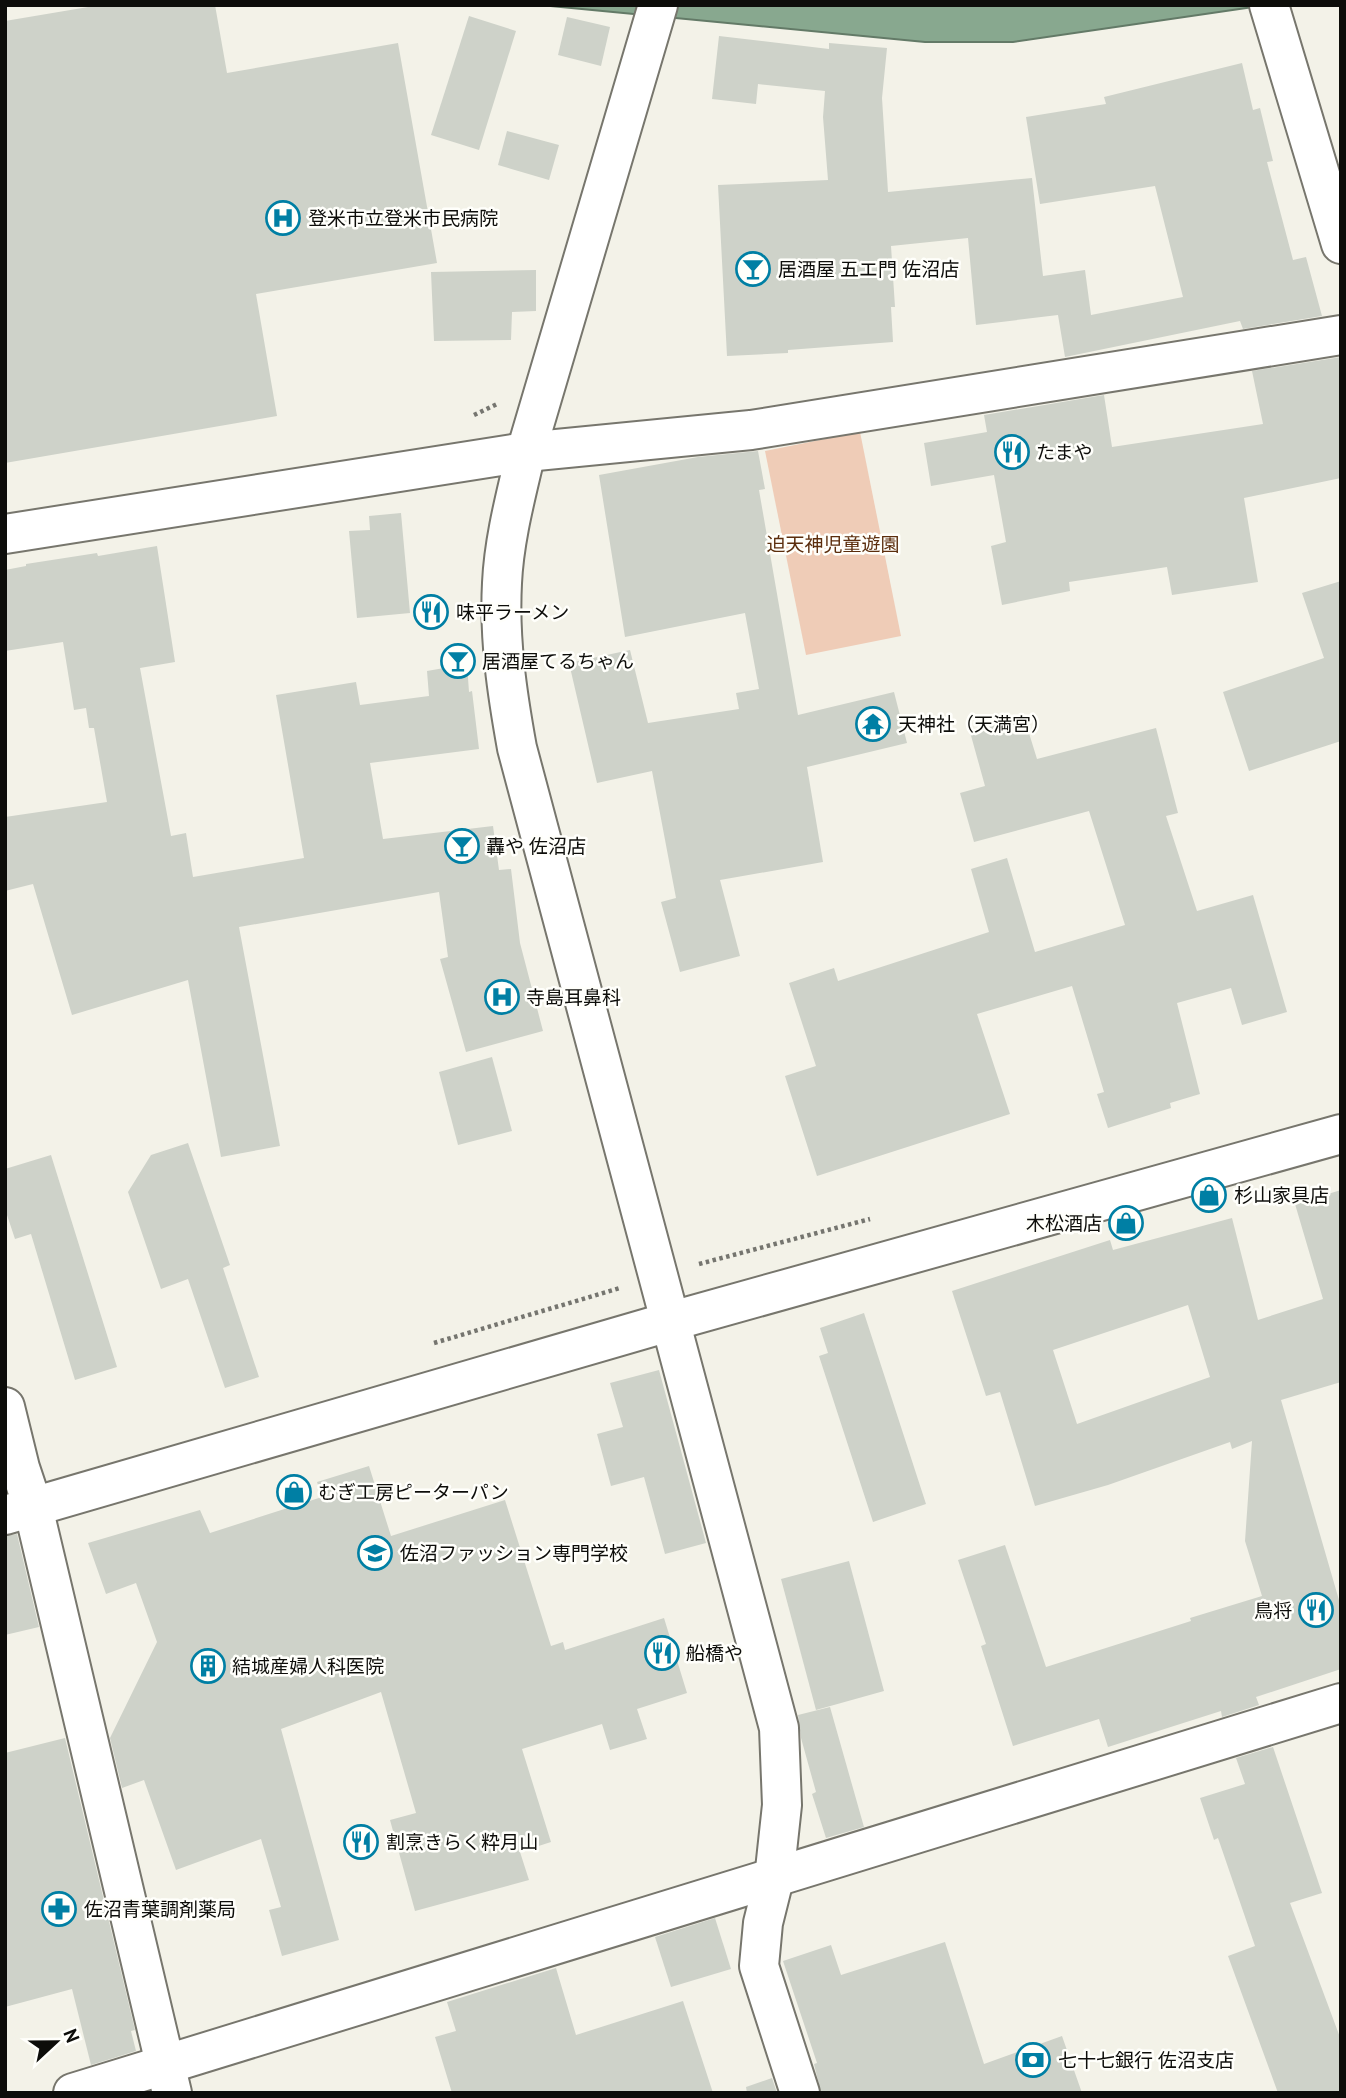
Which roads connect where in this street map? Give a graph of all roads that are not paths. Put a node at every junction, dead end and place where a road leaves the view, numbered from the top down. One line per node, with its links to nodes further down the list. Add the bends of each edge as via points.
1 (1270, 10): 3 (street)
2 (656, 13): 5 (street)
3 (1341, 244)
4 (1341, 335): 5 (street, via 751,430)
5 (526, 452): 6 (street); 8 (street, via 502,582 505,686 517,748)
6 (5, 534)
7 (1341, 1134): 8 (street)
8 (672, 1321): 10 (street); 12 (street, via 779,1728 782,1805)
9 (5, 1407): 10 (street, via 20,1468)
10 (19, 1511): 13 (street)
11 (1341, 1703): 12 (street)
12 (774, 1878): 13 (street); 15 (street, via 759,1966)
13 (169, 2079): 14 (street)
14 (73, 2093)
15 (800, 2093)

